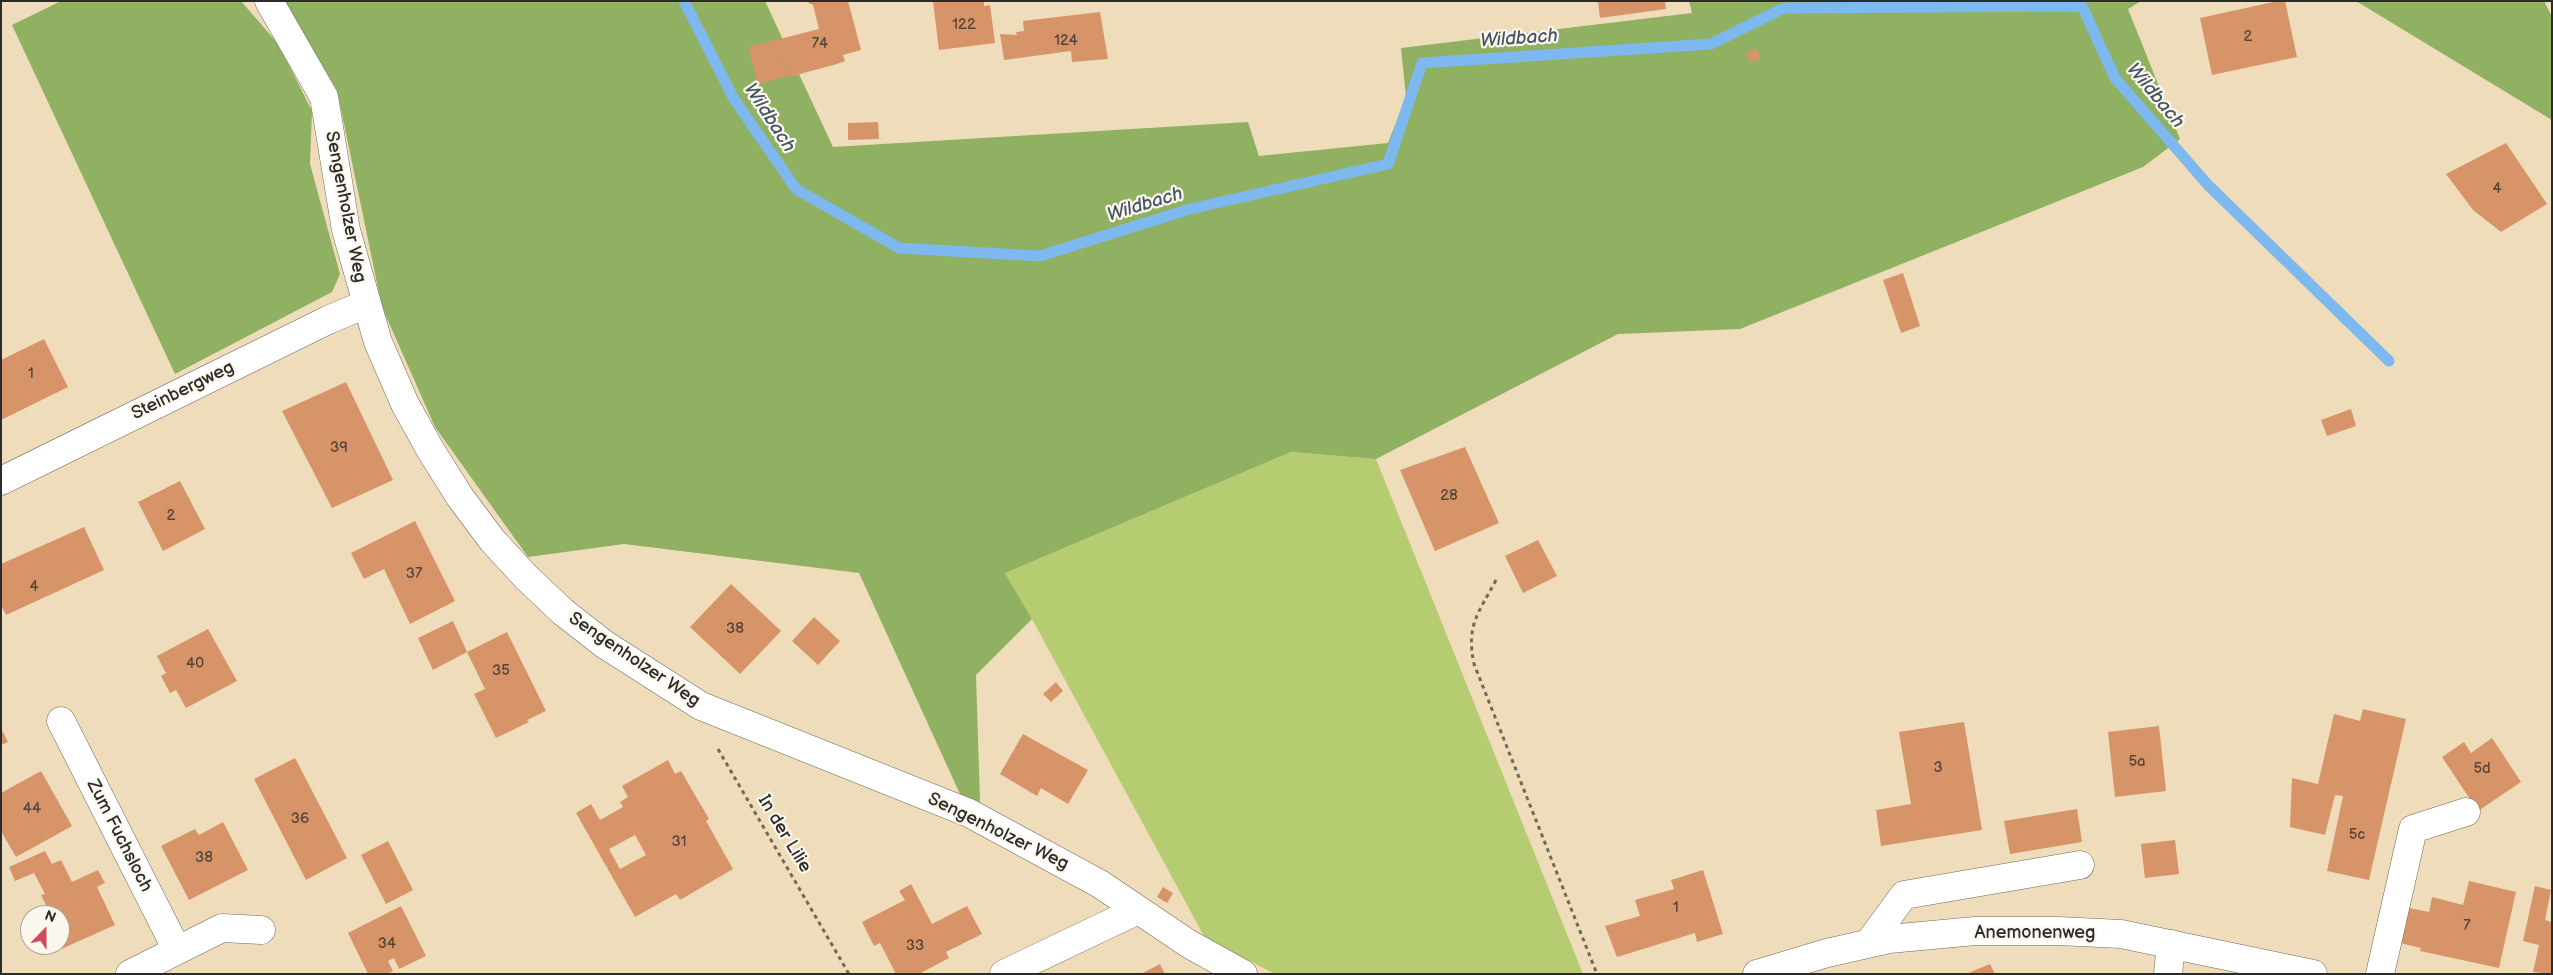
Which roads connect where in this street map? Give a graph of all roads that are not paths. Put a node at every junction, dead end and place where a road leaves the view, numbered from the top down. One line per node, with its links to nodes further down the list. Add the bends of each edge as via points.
1 (269, 1): 2 (street, Sengenholzer Weg, via 324,97 346,230)
2 (366, 304): 3 (street, Steinbergweg); 7 (street, Sengenholzer Weg, via 401,395 460,497 492,540 563,612 604,644 701,706 969,814 1100,884)
3 (1, 481)
4 (61, 721): 11 (street, Zum Fuchsloch)
5 (2466, 812): 19 (street, via 2413,829)
6 (2080, 865): 9 (street, via 1904,894)
7 (1138, 910): 14 (street); 15 (street, Sengenholzer Weg)
8 (260, 930): 11 (street, via 222,928)
9 (1868, 944): 10 (street, Anemonenweg, via 1975,931 2058,931 2121,934); 12 (street, Anemonenweg)
10 (2171, 944): 17 (street); 18 (street, Anemonenweg)
11 (178, 950): 13 (street)
12 (1833, 963): 16 (street, Anemonenweg)
13 (130, 974)
14 (1004, 974)
15 (1243, 974)
16 (1757, 974)
17 (2168, 974)
18 (2313, 974)
19 (2380, 974)

